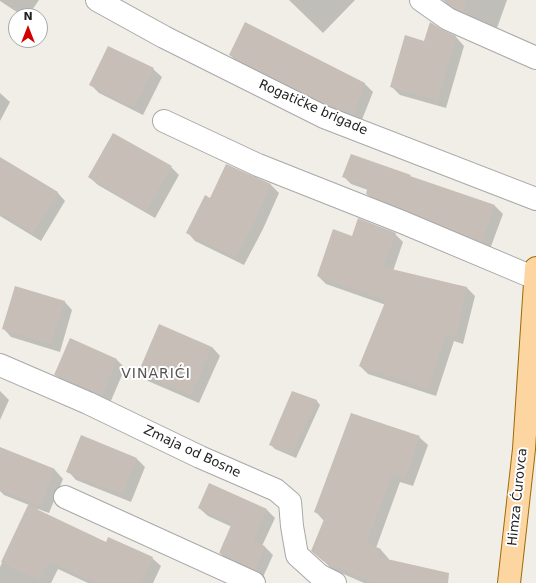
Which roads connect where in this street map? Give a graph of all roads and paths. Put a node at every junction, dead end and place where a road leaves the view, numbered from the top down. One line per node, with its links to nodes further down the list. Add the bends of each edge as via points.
1 (97, 0): 5 (street, Rogatičke brigade, via 164,37 324,117)
2 (421, 0): 3 (street, via 448,19)
3 (536, 58)
4 (164, 121): 6 (street, via 258,165)
5 (536, 199)
6 (536, 273): 11 (main road, Himza Ćurovca, via 524,448)
7 (0, 365): 10 (street, Zmaja od Bosne, via 276,490 290,502 296,556 319,575)
8 (65, 497): 9 (street)
9 (254, 583)
10 (335, 583)
11 (509, 583)

